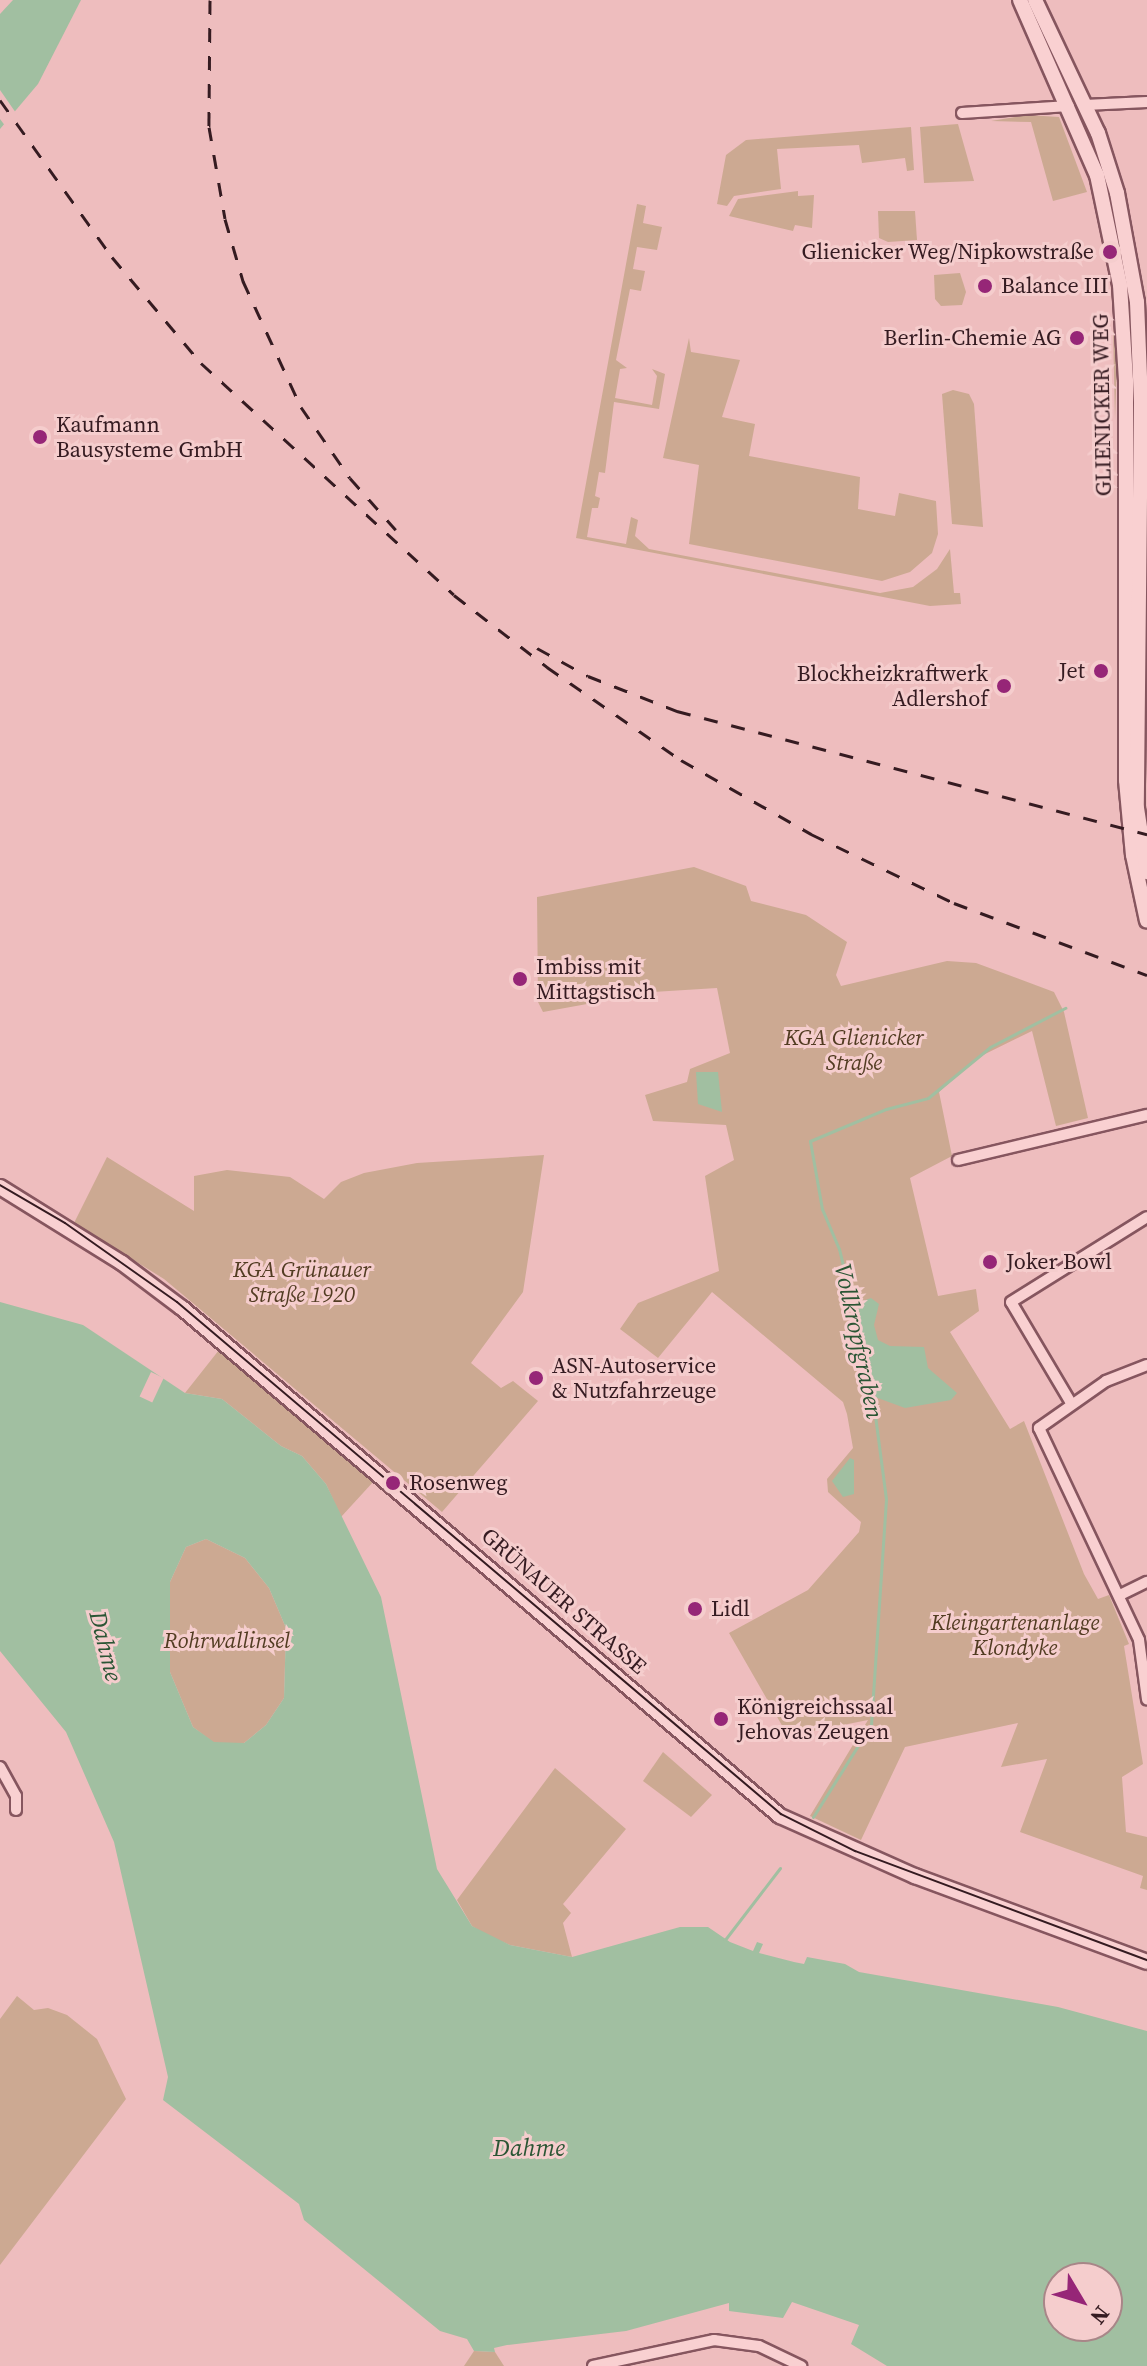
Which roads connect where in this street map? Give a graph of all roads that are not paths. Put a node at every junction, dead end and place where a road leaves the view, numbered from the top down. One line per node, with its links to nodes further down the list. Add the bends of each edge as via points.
1 (1020, 0): 5 (main road, GLIENICKER WEG)
2 (1035, 0): 4 (main road, GLIENICKER WEG)
3 (1147, 102): 4 (street)
4 (1085, 105): 5 (main road); 7 (main road, GLIENICKER WEG, via 1108,163 1126,235)
5 (1069, 106): 6 (street); 8 (main road, GLIENICKER WEG, via 1104,195 1120,285)
6 (962, 113)
7 (1144, 403): 8 (main road, GLIENICKER WEG)
8 (1138, 546): 9 (main road, GLIENICKER WEG); 11 (main road, GLIENICKER WEG, via 1126,780 1133,855)
9 (1143, 707): 10 (main road, GLIENICKER WEG, via 1137,808)
10 (1147, 872)
11 (1147, 921)
12 (1147, 1115): 13 (street)
13 (958, 1160)
14 (0, 1187): 23 (main road, GRÜNAUER STRASSE, via 89,1241 182,1308 780,1816 907,1873)
15 (1147, 1217): 17 (street, via 1011,1302)
16 (1147, 1365): 17 (street, via 1121,1373)
17 (1071, 1403): 19 (street, via 1039,1428)
18 (1147, 1582): 19 (street)
19 (1120, 1595): 20 (street, via 1142,1651)
20 (1147, 1699)
21 (0, 1767): 22 (street, via 16,1796)
22 (16, 1810)
23 (1147, 1962)
24 (593, 2366): 25 (street, via 714,2340 759,2346)
25 (801, 2366)

